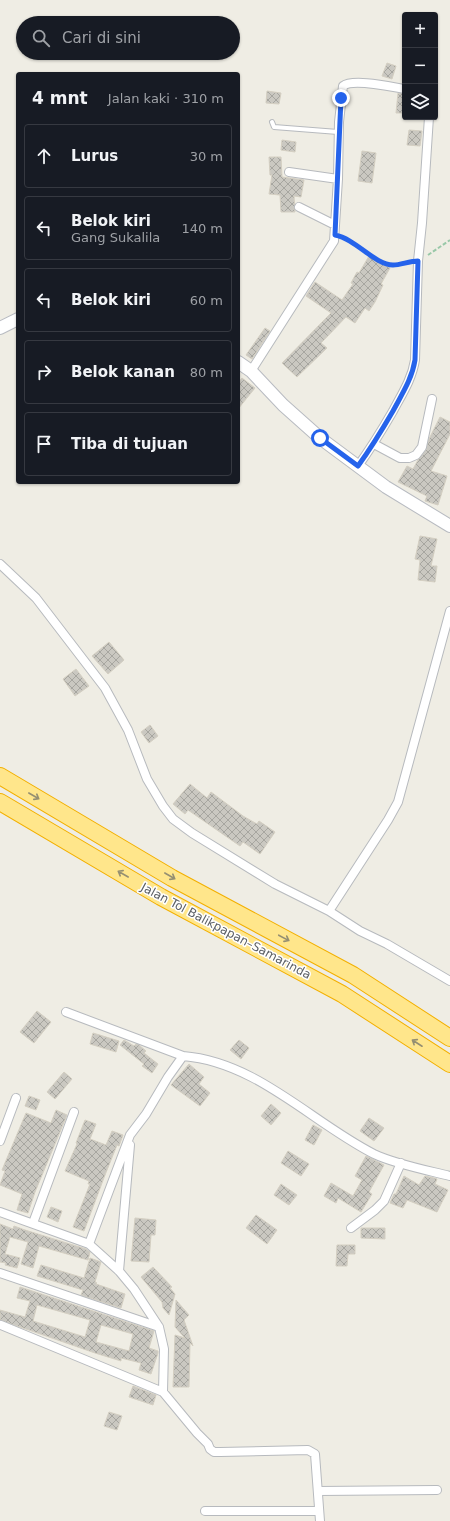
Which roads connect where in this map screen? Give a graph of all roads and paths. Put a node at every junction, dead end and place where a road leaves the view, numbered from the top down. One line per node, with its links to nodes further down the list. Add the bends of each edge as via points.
1 (402, 89): 4 (street, via 357,82 345,84 342,89)
2 (429, 120): 11 (street)
3 (272, 122): 4 (lane, via 274,127)
4 (338, 132): 6 (street)
5 (289, 172): 6 (street)
6 (338, 179): 8 (street)
7 (299, 207): 8 (street)
8 (335, 225): 9 (street)
9 (335, 235): 11 (path, via 348,239 383,263 393,265); 15 (street, via 332,246)
10 (450, 240): 11 (path)
11 (418, 261): 17 (street, via 413,371)
12 (16, 320): 13 (street)
13 (0, 328)
14 (240, 363): 15 (street)
15 (251, 371): 18 (street, via 283,405 320,438)
16 (432, 399): 17 (street, via 422,447 416,455 400,458)
17 (374, 444): 18 (street)
18 (358, 466): 19 (street, via 386,487)
19 (450, 526)
20 (0, 564): 24 (street, via 36,598 105,688 128,730 147,779 173,819 274,884)
21 (450, 611): 24 (street, via 398,802)
22 (0, 776): 27 (highway, Jalan Tol Balikpapan–Samarinda, one-way to 27, via 172,878 353,974)
23 (0, 802): 29 (highway, Jalan Tol Balikpapan–Samarinda, one-way to 23, via 342,994 161,897)
24 (329, 911): 25 (street)
25 (450, 981)
26 (66, 1012): 28 (street)
27 (450, 1038)
28 (183, 1056): 32 (street); 34 (street, via 198,1057 252,1077 375,1154)
29 (450, 1064)
30 (16, 1098): 33 (street)
31 (74, 1112): 37 (street)
32 (130, 1134): 39 (street); 40 (street)
33 (0, 1142)
34 (401, 1163): 35 (street); 38 (street, via 384,1201)
35 (450, 1176)
36 (0, 1212): 37 (street)
37 (33, 1224): 39 (street)
38 (351, 1228)
39 (89, 1244): 40 (street)
40 (119, 1271): 43 (street)
41 (0, 1273): 43 (street)
42 (1, 1325): 44 (street)
43 (159, 1328): 44 (street, via 164,1349)
44 (163, 1392): 46 (street, via 214,1452 312,1451 316,1458)
45 (437, 1490): 46 (street)
46 (318, 1491): 48 (street)
47 (205, 1511): 48 (street)
48 (319, 1511): 49 (street)
49 (320, 1521)

